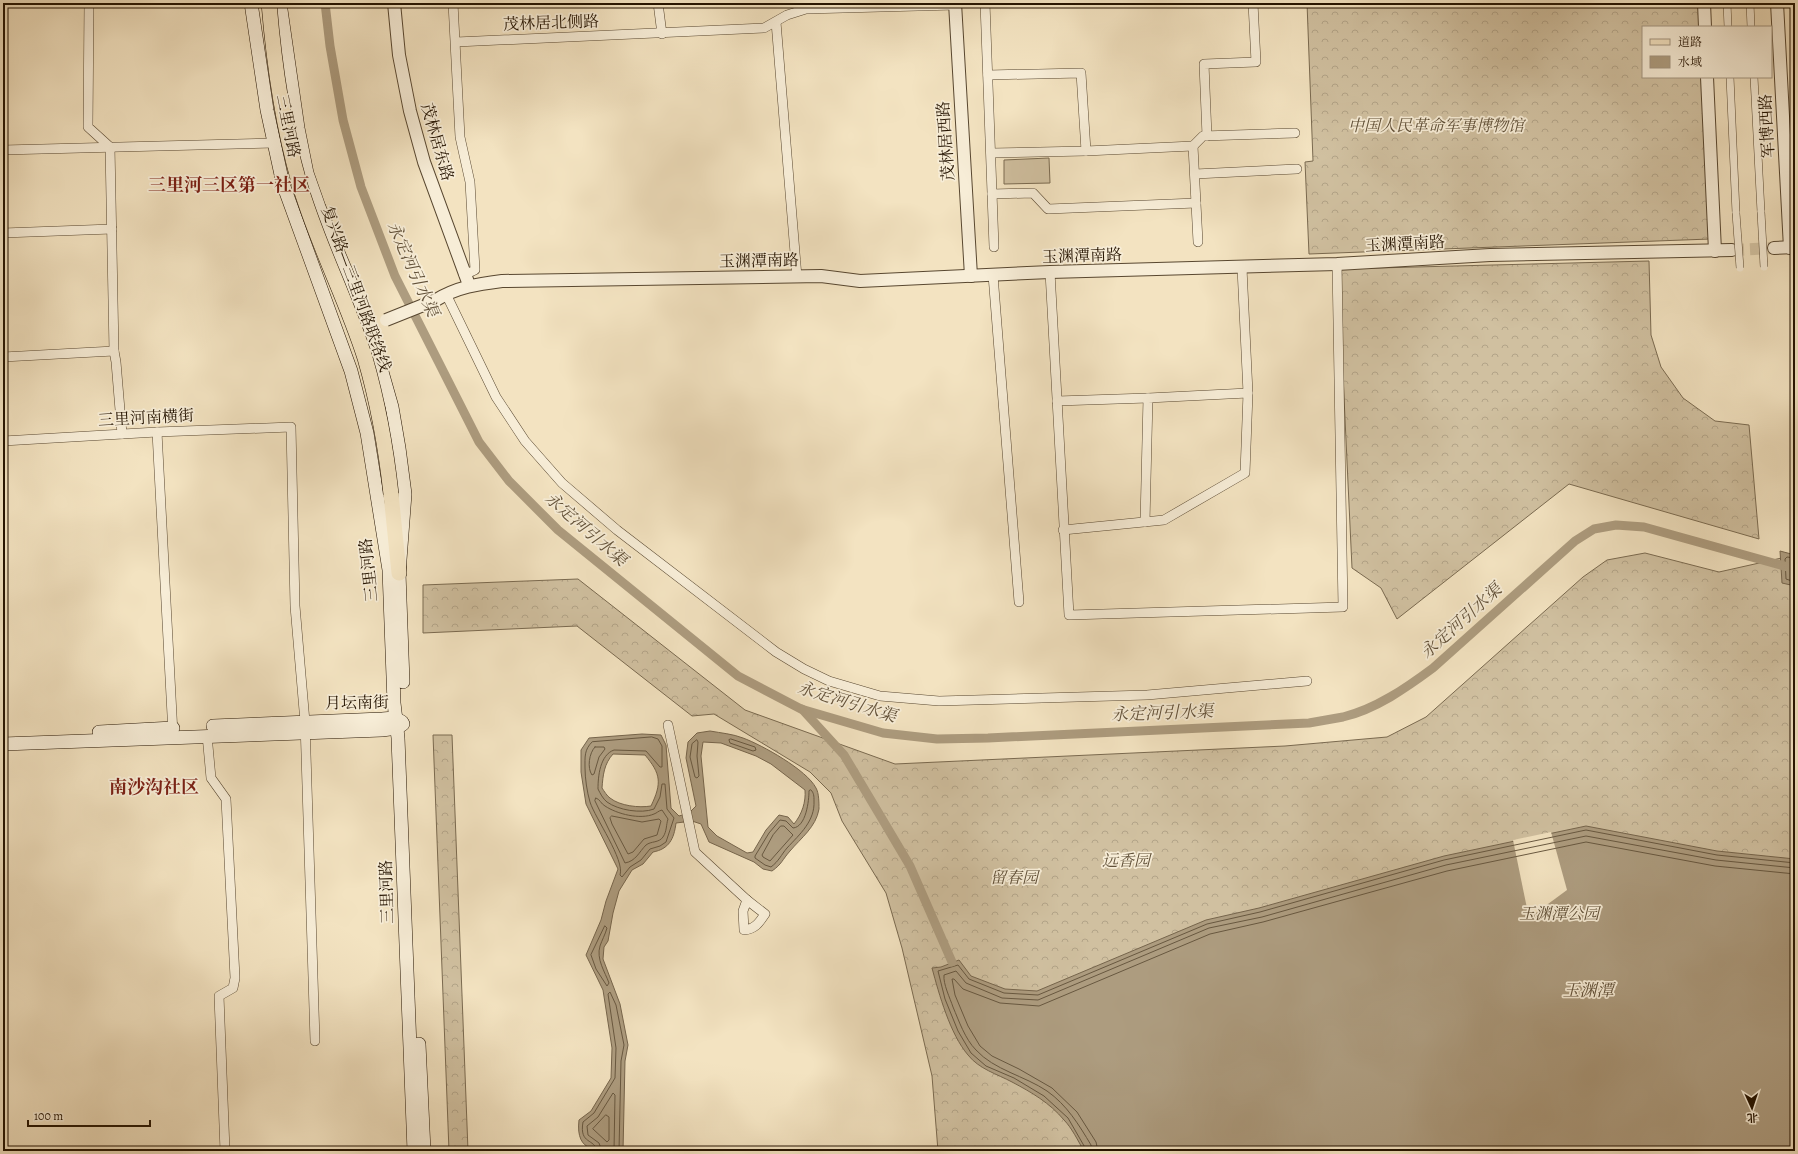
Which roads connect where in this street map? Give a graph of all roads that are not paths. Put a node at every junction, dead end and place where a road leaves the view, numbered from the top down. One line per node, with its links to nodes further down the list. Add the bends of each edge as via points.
1 (88, 3): 28 (street, via 88,127)
2 (394, 3): 54 (street, 茂林居东路, via 399,55 410,111 424,162)
3 (453, 3): 19 (street)
4 (658, 3): 18 (street)
5 (985, 3): 20 (street)
6 (1253, 3): 25 (street, via 1256,62 1204,64)
7 (1704, 3): 15 (street)
8 (1727, 3): 16 (street)
9 (1750, 3): 17 (street)
10 (1777, 3): 42 (street, 军博西路)
11 (274, 4): 13 (main road, via 259,4); 33 (main road, 三里河路); 67 (main road, 复兴路—三里河路联络线, bridge, via 278,90 293,163 311,219 364,357 385,444 391,494)
12 (955, 4): 14 (street, 茂林居北侧路, via 806,9 787,14); 52 (street, 茂林居西路)
13 (251, 8): 26 (main road, 三里河路)
14 (776, 22): 18 (street, 茂林居北侧路, via 764,28); 53 (street)
15 (1705, 26)
16 (1728, 26)
17 (1751, 26)
18 (662, 34): 19 (street, 茂林居北侧路)
19 (456, 42): 54 (street, via 460,137 470,182 475,270)
20 (988, 75): 30 (street, via 1082,73); 31 (street)
21 (1707, 78): 45 (street)
22 (1730, 78): 49 (street, bridge)
23 (1754, 78): 47 (street, bridge)
24 (1295, 133): 25 (street)
25 (1207, 136): 27 (street, via 1203,136)
26 (273, 143): 28 (street); 35 (main road, 三里河路)
27 (1193, 146): 30 (street); 34 (street)
28 (110, 147): 29 (street); 38 (street)
29 (3, 150)
30 (1086, 151): 31 (street)
31 (990, 153): 36 (street)
32 (1297, 169): 34 (street)
33 (308, 173): 35 (street); 56 (main road, 三里河路, via 319,206)
34 (1195, 174): 37 (street)
35 (283, 184): 67 (main road, 三里河路, via 352,371)
36 (992, 194): 37 (street, via 1034,193 1048,209); 41 (street)
37 (1196, 203): 40 (street)
38 (112, 229): 39 (street); 57 (street)
39 (3, 234)
40 (1198, 242)
41 (994, 247)
42 (1792, 247): 43 (street)
43 (1774, 248)
44 (1732, 250): 45 (street, 玉渊潭南路)
45 (1715, 251): 46 (street, 玉渊潭南路, via 1490,255)
46 (1337, 264): 48 (street, 玉渊潭南路); 66 (street, via 1343,607 1069,615)
47 (1764, 267)
48 (1242, 268): 50 (street, 玉渊潭南路); 59 (street)
49 (1740, 268)
50 (1050, 272): 51 (street, 玉渊潭南路); 61 (street)
51 (993, 275): 52 (street, 玉渊潭南路); 68 (street)
52 (971, 276): 53 (street, 玉渊潭南路, via 860,280 820,276)
53 (797, 277): 54 (street, 玉渊潭南路)
54 (467, 280): 55 (street, 玉渊潭南路)
55 (441, 297): 56 (street, 玉渊潭南路, bridge); 69 (street, via 496,397 526,441 562,482 617,530 776,652 829,681 880,696 939,701 1147,695)
56 (369, 326): 67 (main road, 三里河路, via 392,407 405,494)
57 (114, 351): 58 (street); 63 (street)
58 (3, 357)
59 (1248, 393): 60 (street); 65 (street, via 1245,473 1164,520)
60 (1148, 398): 61 (street); 65 (street)
61 (1057, 401): 66 (street)
62 (157, 432): 63 (street, 三里河南横街); 72 (street, 三里河南横街, via 291,427 295,606); 73 (street)
63 (122, 434): 64 (street, 三里河南横街)
64 (3, 441)
65 (1145, 522): 66 (street)
66 (1063, 530)
67 (394, 571): 70 (main road, 三里河路)
68 (1019, 602)
69 (1307, 681)
70 (399, 723): 72 (main road, 月坛南街); 80 (main road, 三里河路); 81 (main road, 三里河路)
71 (668, 725): 77 (street, via 695,852)
72 (305, 726): 73 (main road, 月坛南街); 74 (main road, 月坛南街); 78 (street)
73 (173, 733): 74 (main road, 月坛南街); 75 (main road, 月坛南街); 76 (main road, 月坛南街)
74 (207, 735): 79 (street, via 211,778 226,798 235,978 233,988 219,996)
75 (3, 736)
76 (3, 744)
77 (747, 900)
78 (315, 1041)
79 (225, 1151)
80 (414, 1151)
81 (424, 1151)

